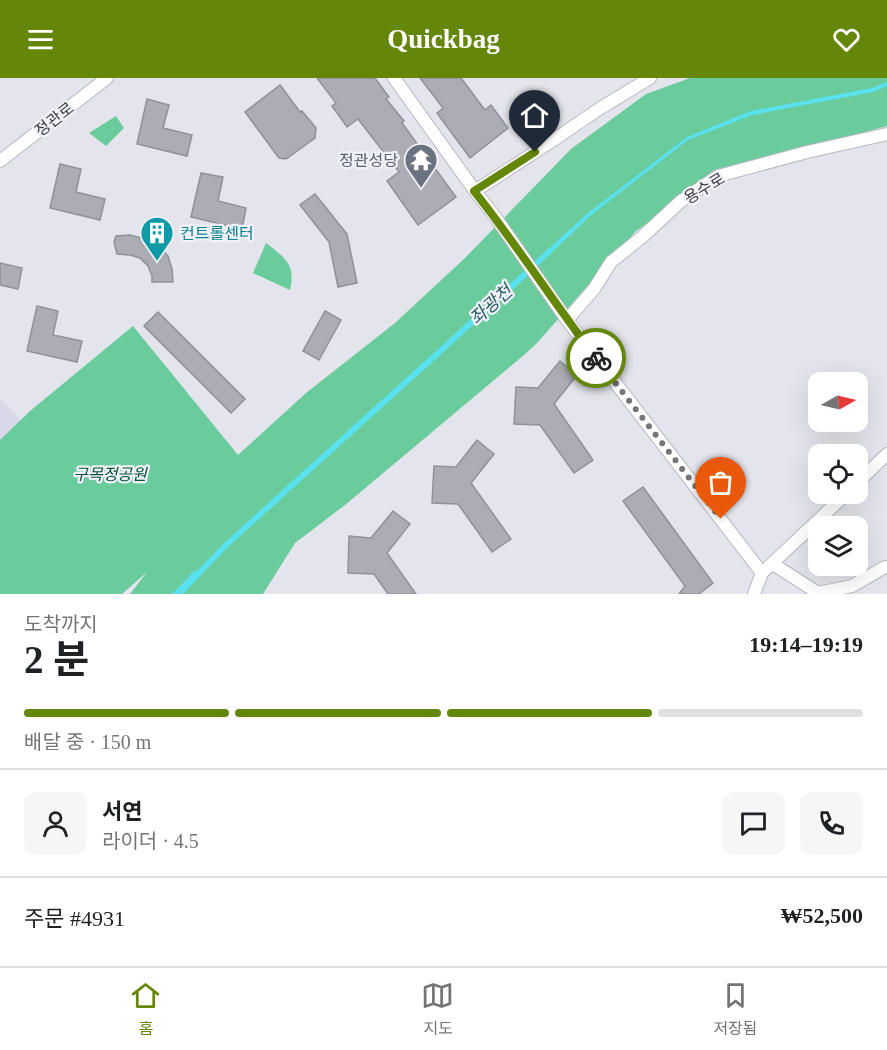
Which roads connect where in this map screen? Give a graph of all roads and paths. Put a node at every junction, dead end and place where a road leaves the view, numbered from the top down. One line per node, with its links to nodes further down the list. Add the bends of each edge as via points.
1 (107, 78): 5 (street, 정관로)
2 (394, 78): 6 (street)
3 (650, 78): 6 (street)
4 (887, 134): 7 (street, 용수로, via 718,176 681,201 611,262)
5 (0, 161)
6 (474, 191): 7 (street)
7 (567, 320): 13 (street)
8 (887, 454): 9 (street)
9 (868, 472)
10 (836, 504): 11 (street)
11 (773, 564): 12 (street, via 818,593 852,586); 13 (street)
12 (885, 567)
13 (762, 573): 14 (street)
14 (754, 594)

